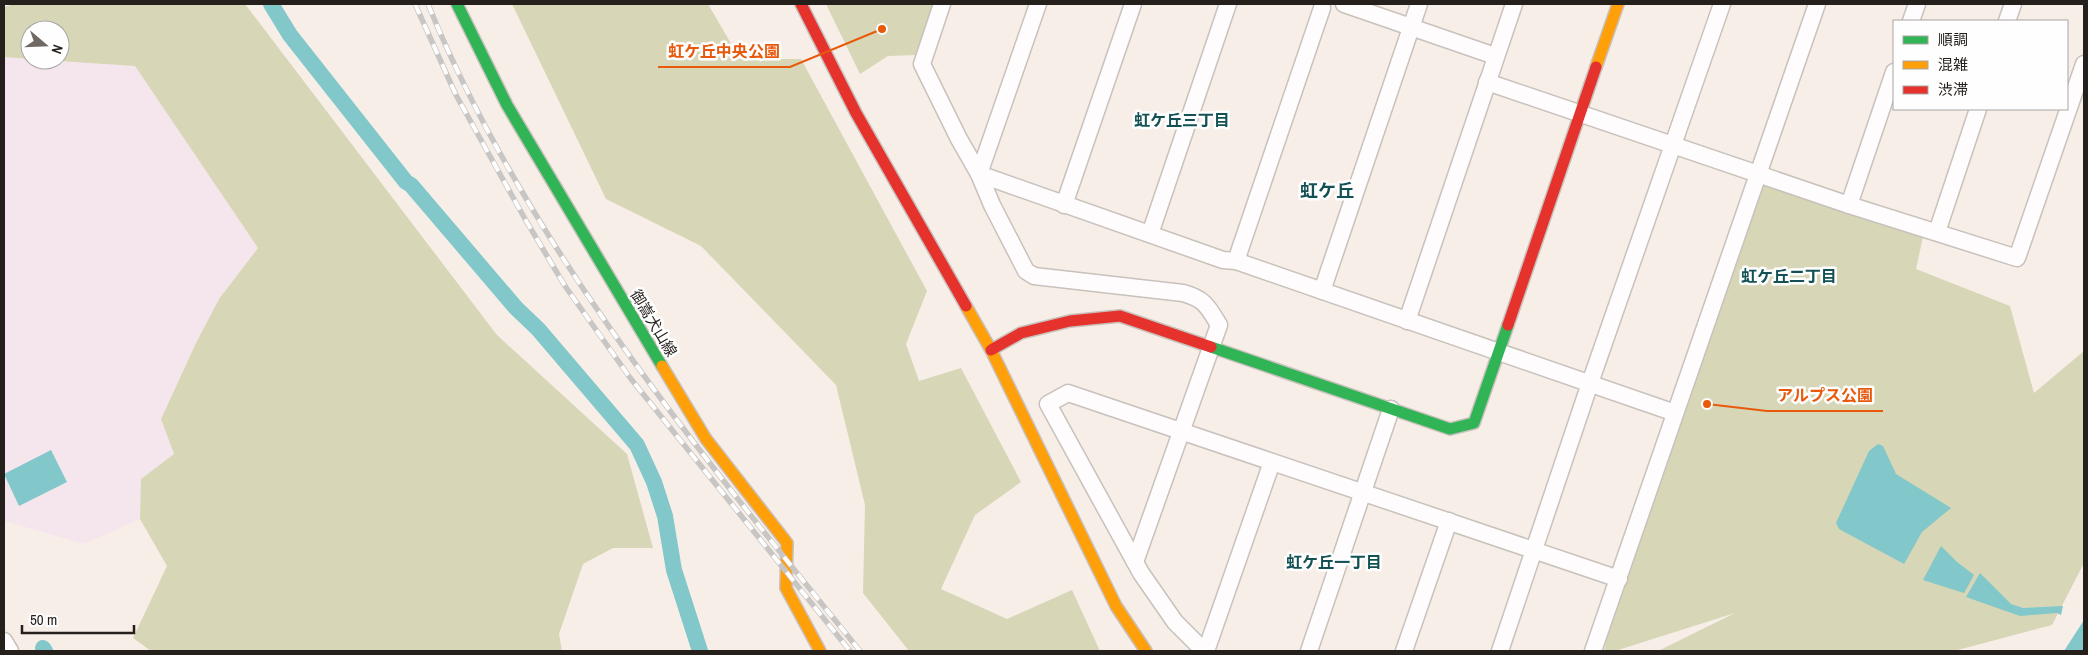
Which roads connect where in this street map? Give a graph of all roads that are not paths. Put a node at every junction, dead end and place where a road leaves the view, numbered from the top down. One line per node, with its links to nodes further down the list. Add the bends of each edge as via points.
1 (457, 4): 50 (street, 御嵩犬山線, via 507,105 706,439 787,543 786,588)
2 (801, 4): 36 (street, via 856,113)
3 (942, 4): 27 (street, via 922,64 958,139)
4 (1038, 4): 27 (street)
5 (1133, 4): 28 (street)
6 (1228, 4): 31 (street)
7 (1344, 4): 18 (street)
8 (1419, 4): 18 (street)
9 (1514, 4): 19 (street)
10 (1618, 4): 24 (street)
11 (1722, 4): 25 (street)
12 (1817, 4): 26 (street)
13 (1916, 4): 16 (street)
14 (2013, 4): 17 (street)
15 (1319, 5): 32 (street)
16 (1911, 20)
17 (2007, 20)
18 (1411, 26): 19 (street); 33 (street)
19 (1496, 56): 22 (street)
20 (2084, 64): 30 (street, via 2017,258)
21 (1893, 78): 29 (street)
22 (1487, 82): 24 (street); 34 (street)
23 (1978, 110): 30 (street)
24 (1580, 114): 25 (street); 37 (street)
25 (1673, 144): 26 (street); 38 (street)
26 (1757, 173): 29 (street); 40 (street)
27 (979, 174): 28 (street); 35 (street, via 1026,271 1034,276 1198,297 1219,325)
28 (1064, 205): 31 (street)
29 (1849, 205): 30 (street)
30 (1937, 232)
31 (1150, 234): 32 (street, via 1223,260)
32 (1236, 261): 33 (street)
33 (1322, 291): 34 (street)
34 (1407, 321): 37 (street)
35 (1212, 346): 36 (street, via 1120,316 1070,321 1021,333); 39 (street); 41 (street)
36 (991, 350): 51 (street, via 1116,606)
37 (1498, 352): 38 (street); 39 (street, via 1474,423 1450,429)
38 (1590, 383): 40 (street); 45 (street)
39 (1391, 409): 43 (street)
40 (1676, 413): 47 (street)
41 (1182, 431): 42 (street); 46 (street); 46 (street, via 1068,393 1048,404)
42 (1272, 462): 43 (street); 52 (street)
43 (1363, 493): 44 (street); 53 (street)
44 (1449, 522): 45 (street); 54 (street)
45 (1534, 551): 47 (street); 55 (street)
46 (1135, 562): 52 (street, via 1176,622)
47 (1619, 579): 56 (street)
48 (4, 641): 49 (street)
49 (10, 651)
50 (820, 651)
51 (1146, 651)
52 (1205, 651)
53 (1309, 651)
54 (1404, 651)
55 (1500, 651)
56 (1593, 651)

